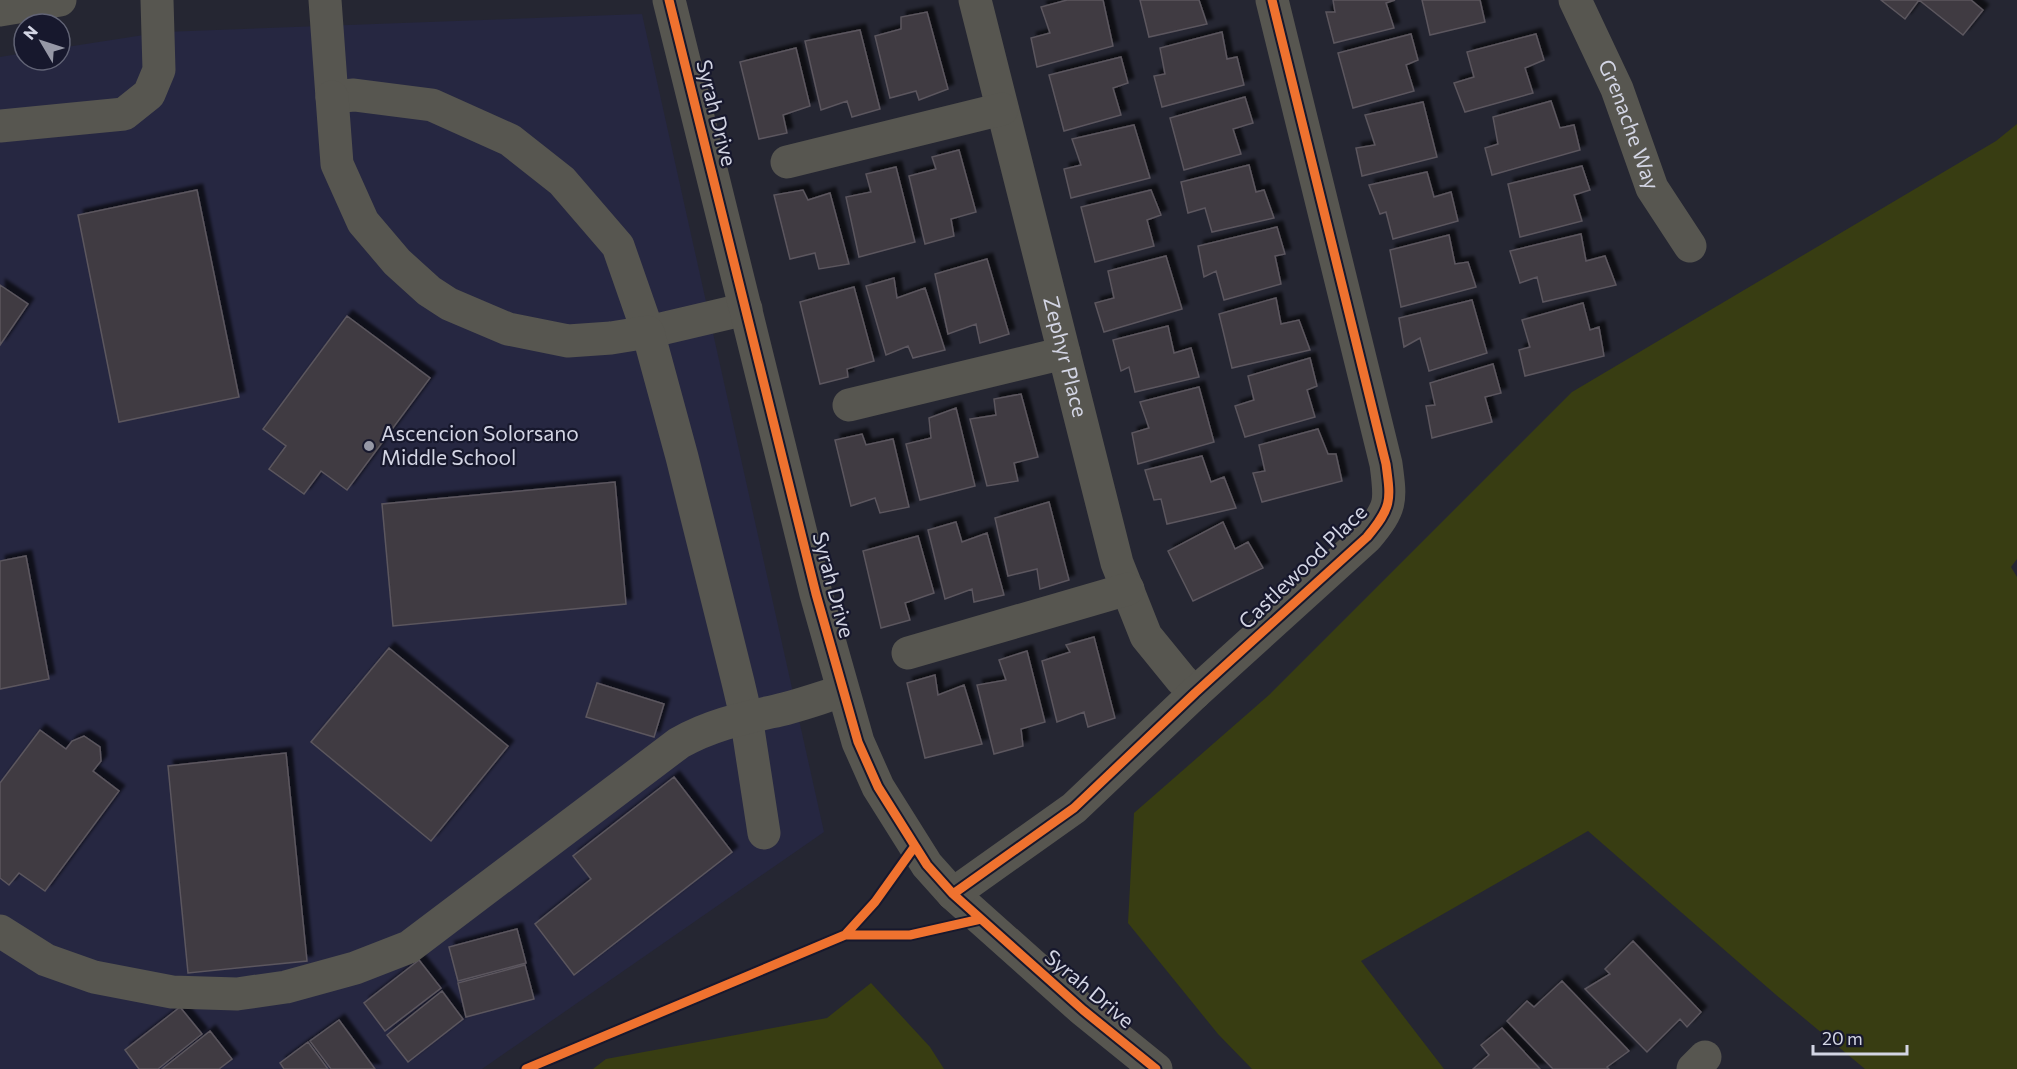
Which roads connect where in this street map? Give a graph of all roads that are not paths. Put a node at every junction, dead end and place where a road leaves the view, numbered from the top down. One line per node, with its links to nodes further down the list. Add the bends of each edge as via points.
1 (60, 0): 8 (street)
2 (157, 0): 11 (street, via 159,70 149,94 124,114)
3 (325, 0): 9 (street)
4 (669, 0): 14 (street, Syrah Drive)
5 (975, 0): 10 (street, Zephyr Place)
6 (1272, 0): 21 (street, Castlewood Place, via 1386,464 1390,495 1383,518 1367,537)
7 (1575, 0): 13 (street, Grenache Way, via 1617,89 1652,188)
8 (0, 10)
9 (332, 97): 15 (street, via 354,95 432,105 510,140 562,181 618,246); 15 (street, via 338,164 363,222 397,262 429,291 449,304 508,329 568,341)
10 (1002, 109): 12 (street); 16 (street, Zephyr Place)
11 (0, 126)
12 (788, 162)
13 (1690, 246)
14 (746, 309): 15 (street); 20 (street, Syrah Drive)
15 (648, 332): 22 (street)
16 (1064, 353): 17 (street); 18 (street, Zephyr Place, via 1117,563)
17 (849, 405)
18 (1128, 589): 19 (street); 21 (street, Zephyr Place, via 1146,636)
19 (908, 653)
20 (843, 691): 22 (street); 24 (street, Syrah Drive, via 858,742 878,787 927,865)
21 (1195, 693): 24 (street, Castlewood Place, via 1074,808)
22 (746, 716): 23 (street); 25 (street, via 700,731 680,743 409,947 355,968 286,987 237,994 172,992 94,977 46,960)
23 (764, 833)
24 (953, 894): 26 (street, Syrah Drive)
25 (0, 931)
26 (1156, 1069)

